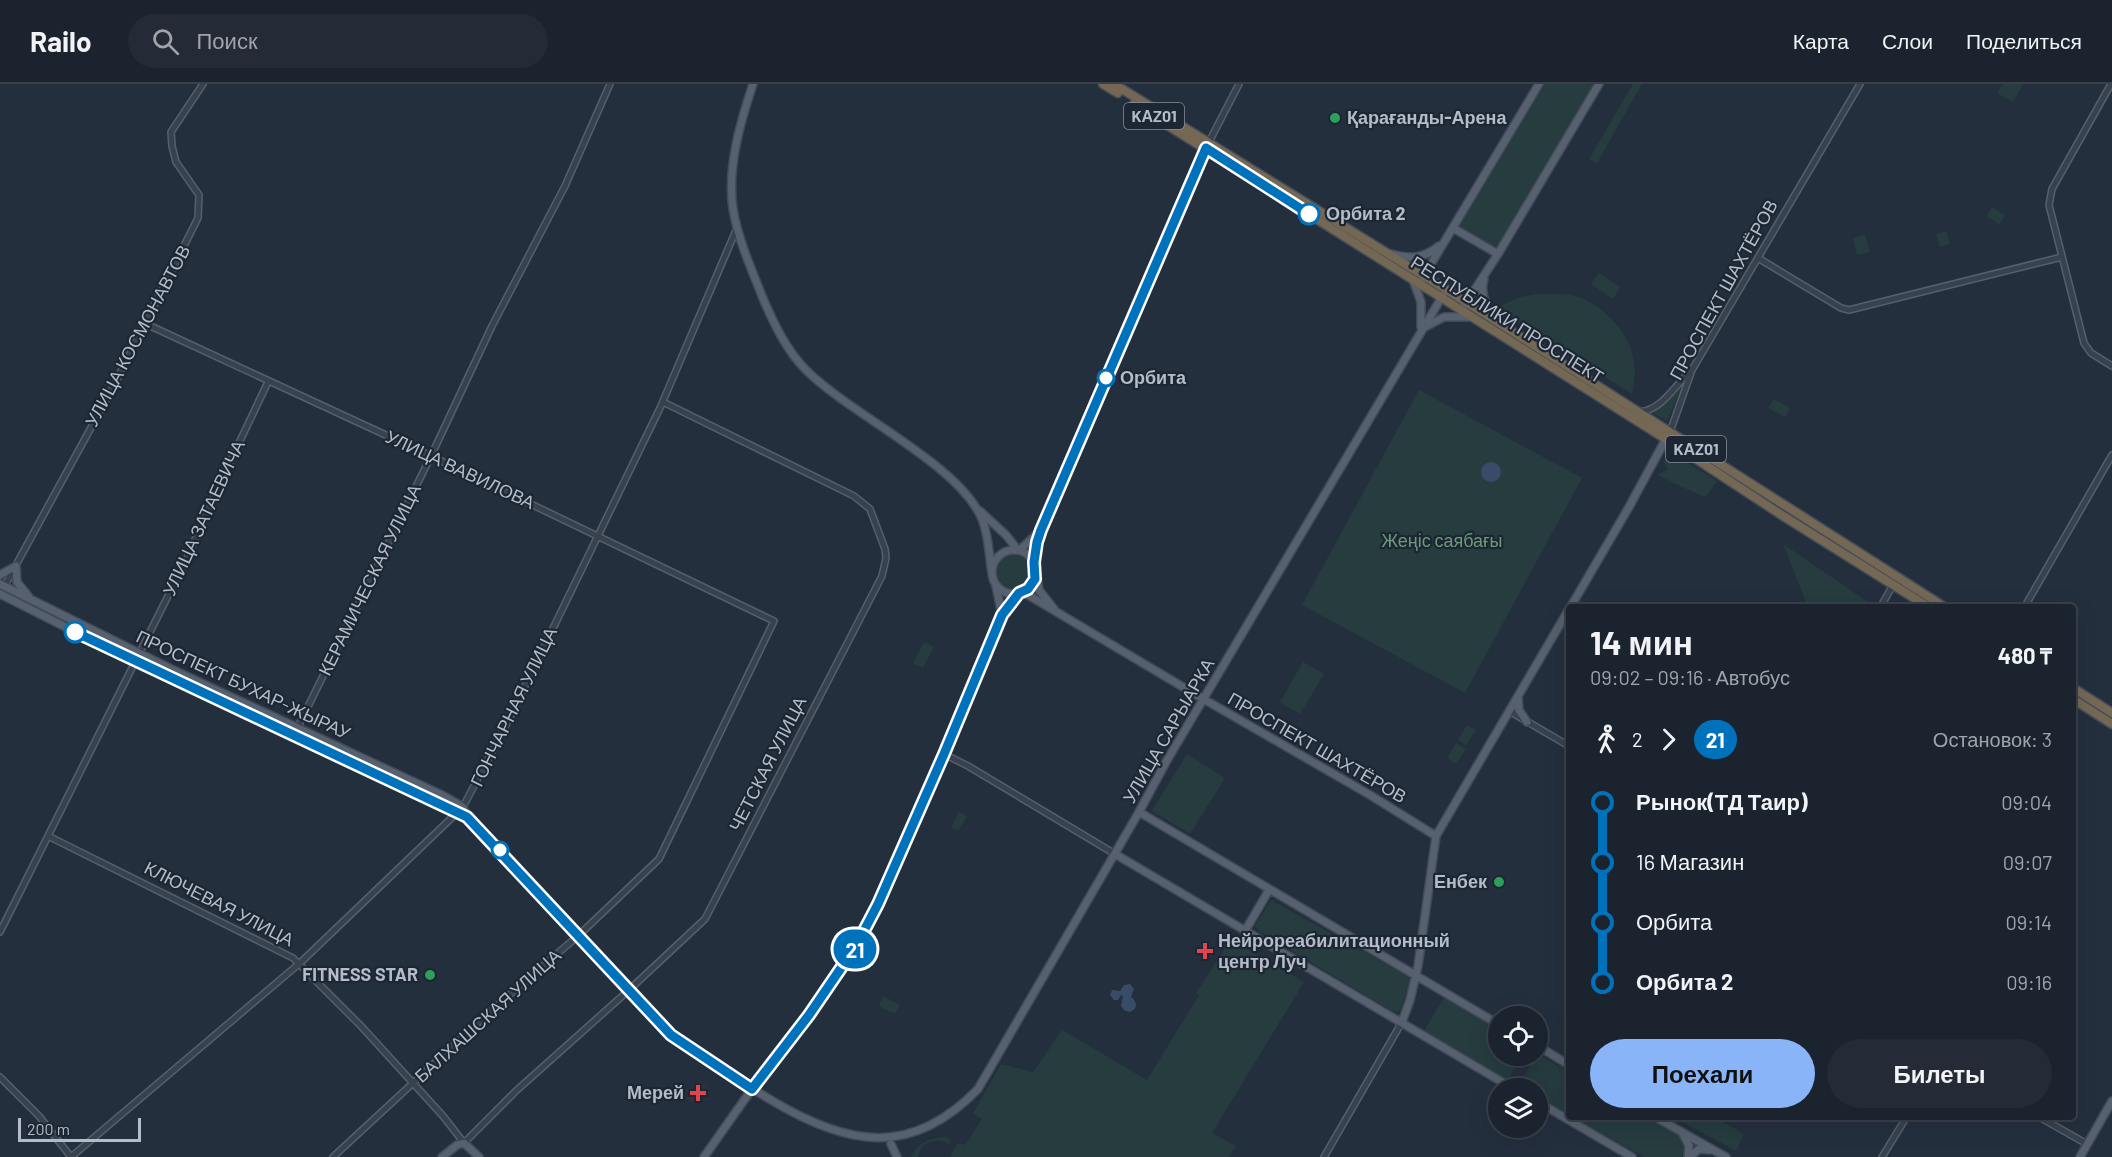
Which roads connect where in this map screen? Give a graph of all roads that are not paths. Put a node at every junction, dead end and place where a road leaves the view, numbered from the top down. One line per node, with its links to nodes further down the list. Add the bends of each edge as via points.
1 (202, 84): 23 (street, УЛИЦА КОСМОНАВТОВ, via 171,132 176,162 199,195 198,218)
2 (610, 84): 33 (street, КЕРАМИЧЕСКАЯ УЛИЦА, via 565,186 492,326)
3 (753, 84): 12 (main road, via 734,163 733,208)
4 (1103, 84): 11 (highway, РЕСПУБЛИКИ ПРОСПЕКТ / KАZ01)
5 (1114, 84): 11 (highway, РЕСПУБЛИКИ ПРОСПЕКТ / KАZ01)
6 (1239, 84): 11 (street)
7 (1539, 84): 13 (main road)
8 (1599, 84): 16 (main road)
9 (1860, 84): 18 (street, ПРОСПЕКТ ШАХТЁРОВ)
10 (2111, 84): 17 (street, via 2050,194 2049,205)
11 (1207, 145): 15 (highway, РЕСПУБЛИКИ ПРОСПЕКТ / KАZ01); 19 (highway, РЕСПУБЛИКИ ПРОСПЕКТ / KАZ01); 35 (main road)
12 (737, 228): 29 (street, ГОНЧАРНАЯ УЛИЦА); 34 (main road, via 775,325 805,369 952,480)
13 (1453, 228): 14 (main road); 16 (main road)
14 (1444, 243): 15 (main road, via 1424,256 1409,259); 19 (main road)
15 (1384, 252): 19 (highway, РЕСПУБЛИКИ ПРОСПЕКТ / KАZ01)
16 (1496, 257): 21 (main road); 25 (main road, via 1482,291 1489,310)
17 (2062, 257): 18 (street, via 1849,310); 26 (street, via 2084,343 2091,353)
18 (1758, 258): 27 (street, ПРОСПЕКТ ШАХТЁРОВ)
19 (1419, 280): 20 (highway, РЕСПУБЛИКИ ПРОСПЕКТ / KАZ01); 24 (main road)
20 (1444, 294): 21 (highway, РЕСПУБЛИКИ ПРОСПЕКТ / KАZ01); 24 (main road, УЛИЦА САРЫАРКА)
21 (1463, 306): 22 (highway, РЕСПУБЛИКИ ПРОСПЕКТ / KАZ01); 25 (highway, РЕСПУБЛИКИ ПРОСПЕКТ / KАZ01)
22 (1471, 317): 24 (main road, via 1444,317); 31 (highway, РЕСПУБЛИКИ ПРОСПЕКТ / KАZ01)
23 (144, 323): 28 (street, УЛИЦА ВАВИЛОВА); 39 (street, УЛИЦА КОСМОНАВТОВ)
24 (1421, 329): 61 (main road, УЛИЦА САРЫАРКА)
25 (1509, 330): 30 (highway, РЕСПУБЛИКИ ПРОСПЕКТ / KАZ01)
26 (2112, 366)
27 (1692, 370): 30 (street, via 1654,408); 31 (street, ПРОСПЕКТ ШАХТЁРОВ)
28 (268, 382): 33 (street, УЛИЦА ВАВИЛОВА); 57 (street, УЛИЦА ЗАТАЕВИЧА)
29 (663, 402): 36 (street, ГОНЧАРНАЯ УЛИЦА); 81 (street, ЧЕТСКАЯ УЛИЦА, via 867,504 886,558 882,576 705,919)
30 (1639, 412): 31 (highway, РЕСПУБЛИКИ ПРОСПЕКТ / KАZ01)
31 (1668, 435): 43 (highway, РЕСПУБЛИКИ ПРОСПЕКТ / KАZ01); 48 (main road, ПРОСПЕКТ ШАХТЁРОВ)
32 (2112, 455): 52 (street)
33 (431, 456): 36 (street, УЛИЦА ВАВИЛОВА); 67 (street, КЕРАМИЧЕСКАЯ УЛИЦА)
34 (976, 507): 37 (main road); 42 (main road, via 986,533)
35 (1041, 530): 37 (main road); 38 (main road)
36 (597, 536): 56 (street, УЛИЦА ВАВИЛОВА); 70 (street, ГОНЧАРНАЯ УЛИЦА)
37 (1019, 550): 38 (main road); 42 (main road, via 1008,550 998,556)
38 (1034, 562): 40 (main road)
39 (16, 566): 41 (main road); 44 (street, УЛИЦА КОСМОНАВТОВ); 47 (main road, via 17,582)
40 (1036, 573): 45 (main road, via 1032,584); 53 (main road, via 1039,590)
41 (0, 575)
42 (993, 577): 45 (main road, via 1004,591); 55 (main road)
43 (1895, 581): 49 (street); 50 (highway, РЕСПУБЛИКИ ПРОСПЕКТ / KАZ01); 51 (highway, РЕСПУБЛИКИ ПРОСПЕКТ / KАZ01)
44 (2, 586): 46 (street, УЛИЦА КОСМОНАВТОВ); 47 (main road, ПРОСПЕКТ БУХАР-ЖЫРАУ)
45 (1021, 593): 53 (main road, ПРОСПЕКТ ШАХТЁРОВ); 55 (main road)
46 (0, 594): 58 (main road, ПРОСПЕКТ БУХАР-ЖЫРАУ)
47 (30, 599): 57 (main road, ПРОСПЕКТ БУХАР-ЖЫРАУ)
48 (1571, 604)
49 (1882, 604)
50 (1925, 604)
51 (1938, 604)
52 (2026, 604)
53 (1058, 613): 61 (main road, ПРОСПЕКТ ШАХТЁРОВ)
54 (1566, 613): 60 (main road, ПРОСПЕКТ ШАХТЁРОВ)
55 (1002, 615): 69 (main road)
56 (774, 621): 78 (street, БАЛХАШСКАЯ УЛИЦА, via 662,853)
57 (139, 653): 58 (street, УЛИЦА ЗАТАЕВИЧА); 67 (main road, ПРОСПЕКТ БУХАР-ЖЫРАУ)
58 (135, 661): 67 (main road, ПРОСПЕКТ БУХАР-ЖЫРАУ); 72 (street, УЛИЦА ЗАТАЕВИЧА)
59 (2076, 690): 64 (highway)
60 (1518, 695): 63 (main road, ПРОСПЕКТ ШАХТЁРОВ); 65 (main road, via 1518,709)
61 (1205, 699): 71 (main road, УЛИЦА САРЫАРКА); 73 (main road, ПРОСПЕКТ ШАХТЁРОВ)
62 (2076, 701): 66 (highway)
63 (1509, 711): 65 (street); 73 (main road, ПРОСПЕКТ ШАХТЁРОВ)
64 (2112, 713)
65 (1527, 722): 68 (street)
66 (2112, 724)
67 (296, 731): 70 (main road, ПРОСПЕКТ БУХАР-ЖЫРАУ)
68 (1566, 744)
69 (944, 754): 74 (street); 89 (main road, via 878,904 851,954)
70 (461, 809): 78 (main road); 79 (street, ГОНЧАРНАЯ УЛИЦА)
71 (1139, 812): 74 (main road, УЛИЦА САРЫАРКА); 75 (main road)
72 (48, 836): 77 (street); 79 (street, КЛЮЧЕВАЯ УЛИЦА)
73 (1436, 836): 80 (main road, ПРОСПЕКТ ШАХТЁРОВ)
74 (1114, 854): 76 (main road); 99 (main road, УЛИЦА САРЫАРКА, via 978,1089 942,1125 914,1139)
75 (1269, 890): 76 (main road); 80 (main road)
76 (1245, 931): 83 (main road)
77 (0, 932)
78 (579, 935): 81 (main road); 88 (street, БАЛХАШСКАЯ УЛИЦА)
79 (300, 963): 88 (street, КЛЮЧЕВАЯ УЛИЦА); 102 (street, ГОНЧАРНАЯ УЛИЦА)
80 (1416, 975): 82 (main road); 83 (main road, ПРОСПЕКТ ШАХТЁРОВ)
81 (629, 990): 89 (main road, via 671,1035); 98 (street, ЧЕТСКАЯ УЛИЦА, via 517,1089)
82 (1488, 1018)
83 (1401, 1022): 87 (main road); 108 (street, ПРОСПЕКТ ШАХТЁРОВ)
84 (1548, 1052): 85 (main road)
85 (1566, 1063)
86 (0, 1077): 102 (street, via 39,1116)
87 (1496, 1078)
88 (413, 1084): 98 (street, КЛЮЧЕВАЯ УЛИЦА); 103 (street, БАЛХАШСКАЯ УЛИЦА)
89 (752, 1089): 99 (main road, via 832,1133); 106 (main road)
90 (2112, 1101): 100 (main road)
91 (1548, 1108): 92 (main road)
92 (1566, 1118)
93 (1569, 1120): 109 (main road)
94 (1661, 1120): 97 (main road)
95 (1905, 1120): 112 (street)
96 (2044, 1120): 100 (street)
97 (1682, 1132): 101 (main road); 110 (main road)
98 (464, 1143): 104 (main road, ЧЕТСКАЯ УЛИЦА); 105 (main road, КЛЮЧЕВАЯ УЛИЦА)
99 (891, 1144): 107 (main road)
100 (2086, 1144): 113 (main road)
101 (1715, 1150): 110 (main road, via 1699,1149); 111 (main road)
102 (71, 1157)
103 (333, 1157)
104 (442, 1157)
105 (479, 1157)
106 (705, 1157)
107 (897, 1157)
108 (1324, 1157)
109 (1632, 1157)
110 (1689, 1157)
111 (1726, 1157)
112 (1882, 1157)
113 (2079, 1157)

